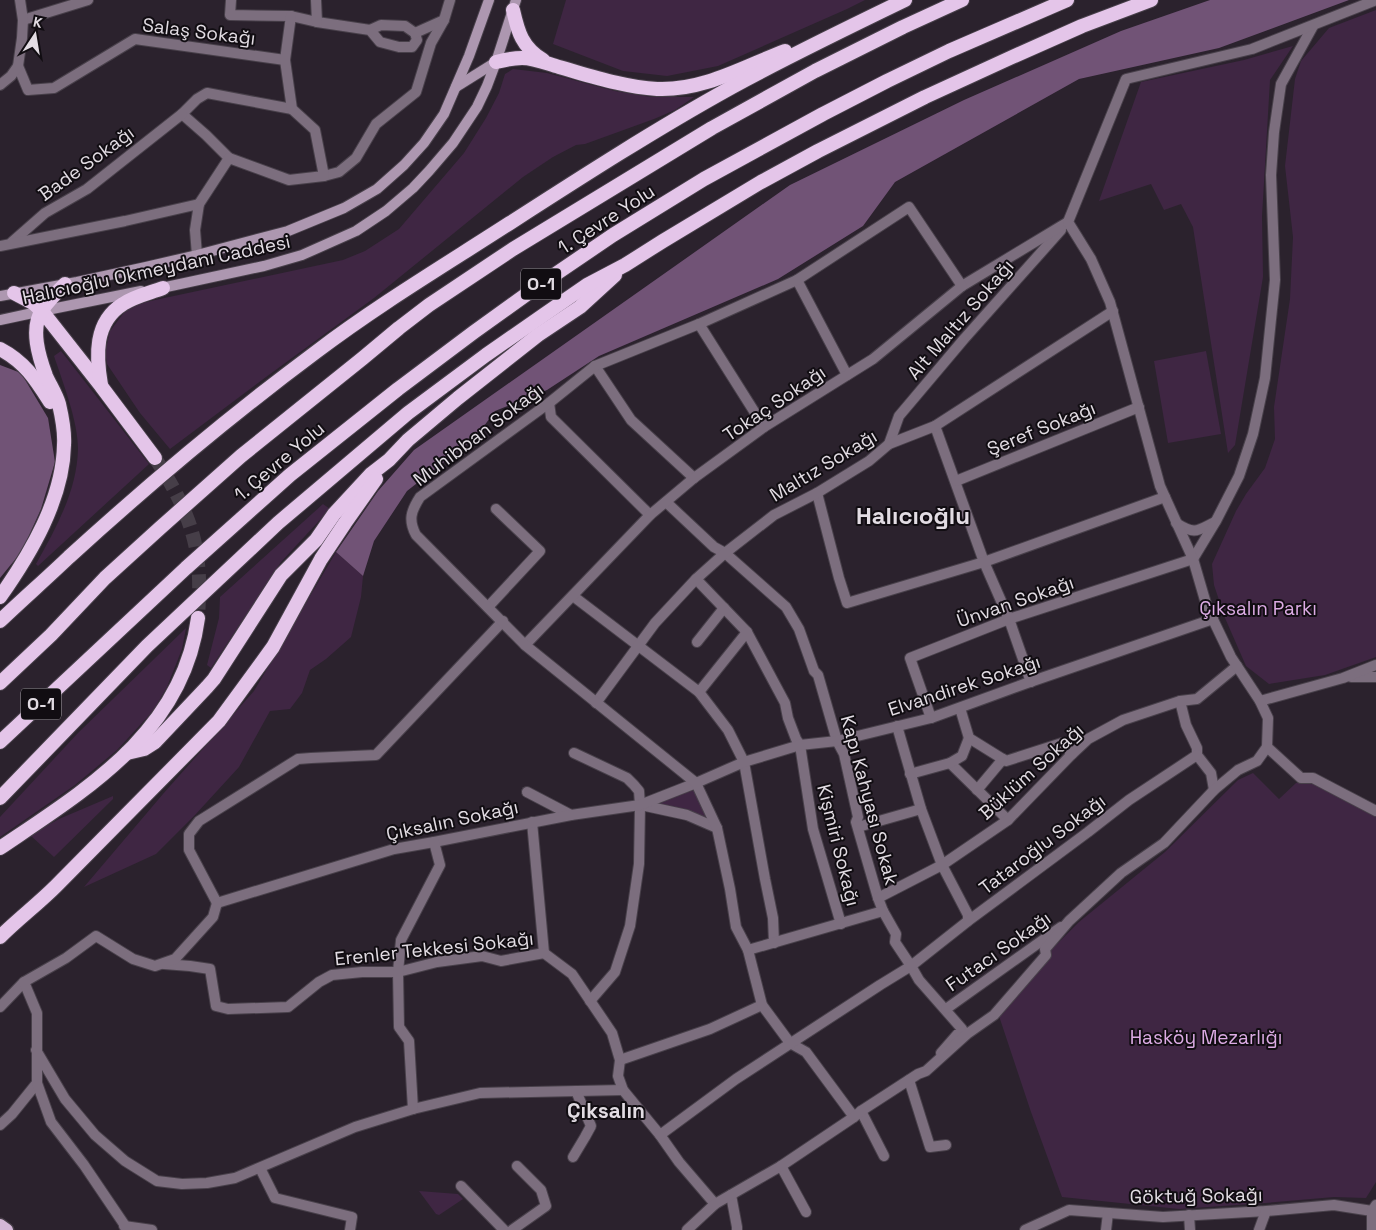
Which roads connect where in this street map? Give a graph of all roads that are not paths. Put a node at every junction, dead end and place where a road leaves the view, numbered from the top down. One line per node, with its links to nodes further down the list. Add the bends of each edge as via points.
1 (20, 0): 14 (street)
2 (88, 0): 14 (street)
3 (230, 0): 13 (street, via 230,15)
4 (316, 0): 16 (street)
5 (450, 0): 15 (street)
6 (489, 0): 28 (main road, Halıcıoğlu Okmeydanı Caddesi)
7 (906, 0): 20 (highway)
8 (962, 0): 92 (highway, 1. Çevre Yolu / O-1, via 815,71 712,128 521,244 429,305 241,456 105,578)
9 (1067, 0): 102 (highway, 1. Çevre Yolu / O-1, via 879,85 711,175 613,235 474,332 290,475)
10 (1152, 0): 38 (highway, via 1073,30 907,106 761,182)
11 (1376, 0): 17 (street)
12 (514, 5): 24 (main road, Halıcıoğlu Okmeydanı Caddesi); 26 (highway, via 517,26 526,46)
13 (290, 16): 16 (street); 23 (street)
14 (22, 20): 25 (street)
15 (444, 20): 19 (street); 32 (street, via 431,43 416,92 376,124 356,158 339,172)
16 (317, 22): 18 (street)
17 (1312, 26): 21 (street); 22 (street)
18 (370, 30): 19 (street, via 395,24 405,26); 19 (street, via 380,42 399,47 412,47 417,40)
19 (415, 34)
20 (833, 35): 26 (highway, via 711,81 683,88 644,88); 81 (highway, via 732,87 662,128 406,289 341,334 200,443)
21 (1282, 37): 22 (street, via 1294,43); 34 (street, Alt Maltız Sokağı, via 1252,49 1126,79)
22 (1297, 54): 68 (street, via 1281,84 1274,132 1271,175 1276,280 1265,378 1253,434 1239,476)
23 (285, 60): 25 (street, Salaş Sokağı, via 135,38 54,88 28,90); 29 (street)
24 (496, 62): 26 (highway, via 522,58); 28 (main road); 42 (main road, Halıcıoğlu Okmeydanı Caddesi, via 477,107 454,143 419,182 386,211 356,231 302,255)
25 (18, 66): 27 (street)
26 (555, 66)
27 (0, 86)
28 (456, 87): 37 (main road, Halıcıoğlu Okmeydanı Caddesi, via 444,114 424,142 377,189 344,208 288,231)
29 (292, 109): 30 (street, Bade Sokağı, via 207,93); 32 (street, via 315,130)
30 (182, 114): 31 (street); 35 (street, Bade Sokağı, via 87,189 45,213)
31 (230, 158): 32 (street, via 289,180); 33 (street)
32 (324, 176)
33 (199, 204): 35 (street); 37 (street, via 195,230)
34 (1068, 222): 41 (street, Tokaç Sokağı); 46 (street, via 1091,259); 58 (street, Alt Maltız Sokağı, via 899,416)
35 (11, 243): 36 (street)
36 (0, 246)
37 (197, 255): 40 (main road, Halıcıoğlu Okmeydanı Caddesi)
38 (625, 265): 60 (highway, via 580,307 538,335 451,404); 117 (highway, via 587,285 486,355 402,419 278,523 147,646)
39 (797, 280): 41 (street, Muhibban Sokağı, via 909,207); 48 (street, Muhibban Sokağı); 51 (street)
40 (65, 284): 43 (main road, Halıcıoğlu Okmeydanı Caddesi); 45 (highway)
41 (962, 286): 51 (street, Tokaç Sokağı, via 873,359)
42 (163, 288): 45 (main road, Halıcıoğlu Okmeydanı Caddesi); 52 (highway, via 122,304 106,322 97,351)
43 (14, 294): 44 (main road, Halıcıoğlu Okmeydanı Caddesi); 45 (highway)
44 (0, 296)
45 (42, 311): 47 (main road, Halıcıoğlu Okmeydanı Caddesi); 52 (highway); 55 (highway, via 36,329 38,350)
46 (1113, 311): 54 (street); 56 (street, Maltız Sokağı)
47 (0, 320)
48 (699, 324): 50 (street, Muhibban Sokağı); 57 (street)
49 (0, 349): 55 (highway, via 24,365)
50 (594, 366): 53 (street, Muhibban Sokağı); 61 (street, via 631,420)
51 (847, 375): 57 (street, Tokaç Sokağı)
52 (101, 386): 59 (highway)
53 (549, 402): 67 (street, via 551,417); 76 (street, Muhibban Sokağı, via 420,497 413,509 411,522 416,535)
54 (1139, 407): 62 (street, Şeref Sokağı); 64 (street)
55 (63, 423): 74 (highway, via 63,462 53,500 34,541)
56 (935, 426): 58 (street, Maltız Sokağı); 62 (street)
57 (764, 427): 61 (street, Tokaç Sokağı)
58 (889, 444): 63 (street, Maltız Sokağı, via 869,461)
59 (155, 458)
60 (389, 460): 105 (highway, via 352,494 316,540 282,575 207,687 155,742); 131 (highway, via 321,559 273,647 223,716)
61 (694, 478): 65 (street, Tokaç Sokağı)
62 (956, 481): 72 (street)
63 (817, 493): 70 (street, Maltız Sokağı, via 774,515); 72 (street, via 847,603)
64 (1165, 497): 69 (street); 72 (street)
65 (666, 502): 67 (street, Tokaç Sokağı); 70 (street, Kapı Kahyası Sokak, via 714,547)
66 (496, 509): 76 (street, via 540,551)
67 (650, 514): 75 (street, Tokaç Sokağı)
68 (1216, 521): 69 (street, via 1197,531); 71 (street)
69 (1176, 522): 71 (street)
70 (725, 553): 73 (street, Maltız Sokağı); 101 (street, Kapı Kahyası Sokak, via 786,607 800,629 818,675)
71 (1193, 559): 79 (street, Ünvan Sokağı); 80 (street)
72 (984, 562): 79 (street)
73 (696, 579): 77 (street, Kişmiri Sokağı); 86 (street, Maltız Sokağı, via 655,623)
74 (4, 591)
75 (573, 596): 85 (street, Tokaç Sokağı); 86 (street)
76 (488, 607): 82 (street, Muhibban Sokağı)
77 (724, 608): 83 (street, Kişmiri Sokağı); 84 (street)
78 (198, 618): 105 (highway, via 191,654 179,683 151,725)
79 (1009, 619): 91 (street); 98 (street, Ünvan Sokağı, via 910,658)
80 (1213, 619): 88 (street); 91 (street, Elvandirek Sokağı)
81 (0, 621)
82 (502, 621): 85 (street, Muhibban Sokağı); 130 (street, via 376,755 298,759 199,821 189,834 189,850)
83 (747, 632): 93 (street); 103 (street, Kişmiri Sokağı, via 785,703)
84 (698, 642)
85 (525, 645): 96 (street, Muhibban Sokağı)
86 (639, 646): 93 (street); 96 (street, Maltız Sokağı)
87 (1376, 665): 90 (street)
88 (1237, 666): 94 (street); 95 (street, Büklüm Sokağı, via 1197,699)
89 (1376, 676): 90 (street)
90 (1343, 678): 94 (street)
91 (1031, 682): 97 (street, Elvandirek Sokağı)
92 (0, 683)
93 (699, 692): 110 (street, via 728,730)
94 (1260, 700): 104 (street, via 1268,718)
95 (1180, 701): 107 (street, Büklüm Sokağı, via 1124,720 1088,739); 108 (street)
96 (596, 703): 113 (street, Muhibban Sokağı)
97 (960, 708): 98 (street, Elvandirek Sokağı); 100 (street)
98 (931, 718): 99 (street, Elvandirek Sokağı)
99 (897, 726): 101 (street, Elvandirek Sokağı); 112 (street)
100 (969, 738): 109 (street); 111 (street, via 962,756)
101 (837, 741): 103 (street, Elvandirek Sokağı); 124 (street, Kapı Kahyası Sokak, via 844,754)
102 (0, 742)
103 (800, 744): 110 (street, Elvandirek Sokağı); 135 (street, Kişmiri Sokağı, via 813,829)
104 (1267, 747): 115 (street, via 1257,761 1238,770); 120 (street, via 1301,778 1313,778)
105 (127, 753): 127 (highway, via 75,797)
106 (574, 753): 118 (street, via 627,778 639,791)
107 (1072, 754): 109 (street, via 1062,742 1006,761); 122 (street, Büklüm Sokağı)
108 (1197, 755): 115 (street, via 1211,773); 133 (street, Tataroğlu Sokağı, via 1129,800)
109 (1003, 758): 114 (street)
110 (744, 762): 113 (street, Elvandirek Sokağı); 137 (street, via 773,918)
111 (950, 763): 112 (street); 114 (street)
112 (910, 774): 119 (street)
113 (696, 783): 118 (street, Çıksalın Sokağı); 125 (street)
114 (977, 790): 122 (street)
115 (1214, 790): 134 (street, via 1164,843 1121,873)
116 (527, 792): 121 (street)
117 (0, 798)
118 (640, 805): 121 (street, Çıksalın Sokağı); 125 (street, via 687,815); 145 (street, via 639,864 630,926 615,972)
119 (920, 809): 124 (street); 128 (street)
120 (1376, 811)
121 (571, 815): 123 (street, Çıksalın Sokağı)
122 (1008, 820): 128 (street, Büklüm Sokağı)
123 (532, 822): 126 (street, Çıksalın Sokağı); 140 (street)
124 (858, 827): 129 (street, Kapı Kahyası Sokak)
125 (717, 828): 139 (street, via 736,927)
126 (434, 842): 130 (street, Çıksalın Sokağı, via 394,849); 143 (street, via 440,865 401,940)
127 (0, 848)
128 (942, 865): 129 (street, Büklüm Sokağı); 133 (street, via 968,915)
129 (878, 898): 132 (street, Kapı Kahyası Sokak)
130 (217, 903): 141 (street, via 213,918 175,959)
131 (36, 906): 136 (highway); 138 (highway, via 26,924)
132 (883, 911): 135 (street); 142 (street, Kapı Kahyası Sokak)
133 (968, 921): 142 (street, Tataroğlu Sokağı)
134 (1069, 922): 148 (street, Futacı Sokağı); 152 (street, via 1045,949 1046,955 994,1015)
135 (841, 924): 137 (street)
136 (0, 937)
137 (774, 943): 139 (street)
138 (0, 949)
139 (748, 950): 146 (street)
140 (544, 953): 143 (street, Erenler Tekkesi Sokağı, via 501,961 482,956 437,962); 145 (street, via 572,974)
141 (160, 964): 143 (street, Erenler Tekkesi Sokağı, via 210,969 216,1006 228,1009 288,1007 332,975); 144 (street, via 155,966 133,959 96,936)
142 (911, 966): 148 (street, Kapı Kahyası Sokak, via 919,980); 149 (street, Tataroğlu Sokağı)
143 (398, 972): 157 (street, via 399,1027 409,1040)
144 (24, 982): 147 (street); 150 (street, via 37,1013)
145 (590, 1001): 151 (street, via 612,1033)
146 (762, 1005): 149 (street); 151 (street, via 710,1029)
147 (0, 1006)
148 (946, 1009): 152 (street, Kapı Kahyası Sokak, via 962,1029)
149 (790, 1043): 158 (street, via 806,1052); 160 (street, Tataroğlu Sokağı)
150 (36, 1050): 154 (street); 166 (street, via 65,1099 95,1135 125,1161 158,1181 207,1183 235,1178)
151 (620, 1060): 155 (street, via 618,1076)
152 (926, 1071): 153 (street)
153 (909, 1080): 158 (street); 161 (street, via 930,1148)
154 (36, 1083): 159 (street); 176 (street, via 51,1122)
155 (624, 1090): 156 (street); 160 (street)
156 (576, 1091): 157 (street, via 480,1093); 163 (street, via 591,1126)
157 (414, 1109): 166 (street, via 355,1126)
158 (858, 1114): 162 (street); 165 (street)
159 (0, 1126)
160 (660, 1135): 169 (street)
161 (946, 1145)
162 (884, 1156)
163 (573, 1157)
164 (517, 1166): 181 (street, via 541,1190 546,1206)
165 (781, 1166): 168 (street); 171 (street)
166 (260, 1168): 179 (street, via 275,1198 352,1217)
167 (461, 1186): 180 (street)
168 (731, 1195): 169 (street); 183 (street)
169 (715, 1204): 182 (street)
170 (1374, 1208): 172 (street, Göktuğ Sokağı, via 1334,1205); 188 (street)
171 (806, 1212)
172 (1266, 1212): 174 (street, Göktuğ Sokağı); 187 (street)
173 (1108, 1213): 174 (street, Göktuğ Sokağı, via 1163,1217); 184 (street, Göktuğ Sokağı, via 1069,1210); 185 (street)
174 (1189, 1215): 186 (street)
175 (0, 1225): 177 (main road)
176 (126, 1228): 178 (street)
177 (7, 1230)
178 (152, 1230)
179 (350, 1230)
180 (504, 1230)
181 (512, 1230)
182 (687, 1230)
183 (736, 1230)
184 (1026, 1230)
185 (1106, 1230)
186 (1190, 1230)
187 (1259, 1230)
188 (1372, 1230)

